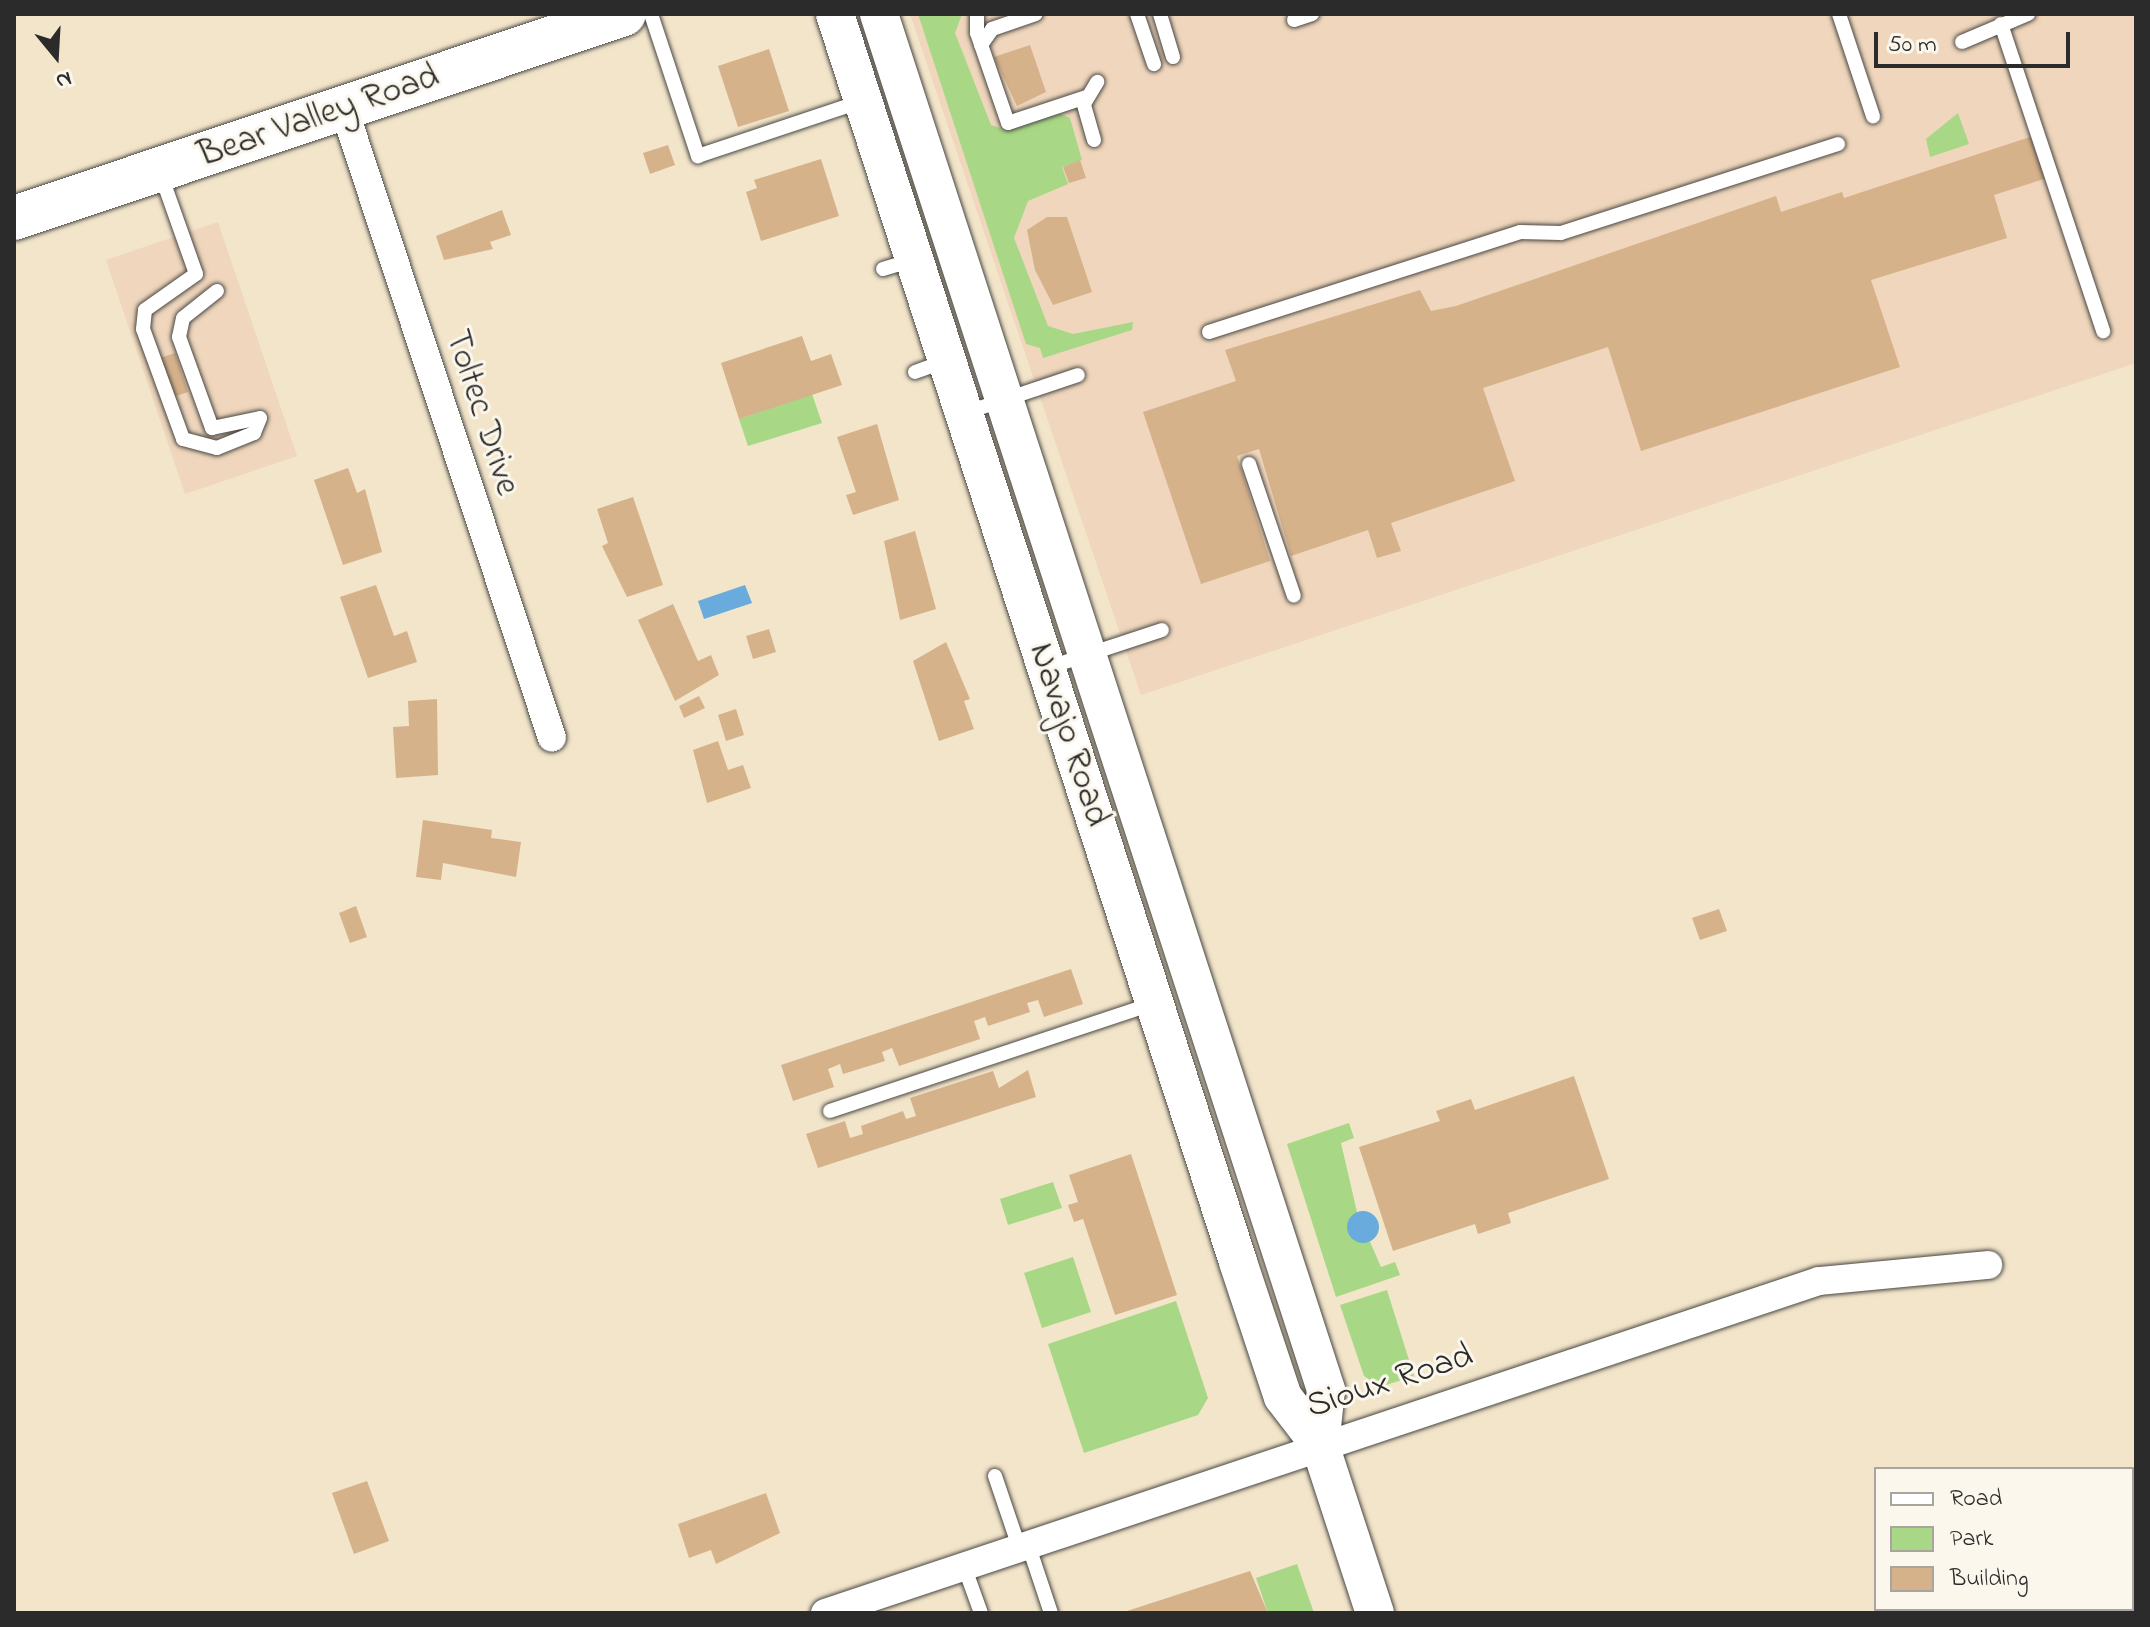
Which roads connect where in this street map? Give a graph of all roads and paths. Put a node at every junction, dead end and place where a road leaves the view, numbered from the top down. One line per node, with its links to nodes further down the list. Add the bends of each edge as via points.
1 (624, 14): 21 (main road, Bear Valley Road)
2 (651, 14): 20 (lane, via 698,156)
3 (835, 14): 20 (main road, Navajo Road)
4 (879, 14): 31 (main road, Navajo Road)
5 (977, 14): 15 (lane)
6 (1036, 14): 15 (lane, via 992,29)
7 (1137, 14): 17 (lane)
8 (1160, 14): 16 (lane)
9 (1312, 14): 12 (lane)
10 (1839, 14): 22 (lane)
11 (2028, 14): 13 (lane)
12 (1294, 20)
13 (2001, 24): 14 (lane); 28 (lane)
14 (1962, 42)
15 (981, 45): 19 (lane, via 1008,123)
16 (1173, 57)
17 (1154, 64)
18 (1097, 82): 19 (lane)
19 (1086, 97): 23 (lane)
20 (863, 101): 32 (main road, Navajo Road, via 898,265 931,366)
21 (344, 109): 25 (main road, Bear Valley Road); 38 (street, Toltec Drive)
22 (1873, 116)
23 (1094, 140)
24 (1838, 144): 29 (lane, via 1561,233 1520,232)
25 (160, 170): 26 (main road, Bear Valley Road); 27 (lane, via 196,274 145,310 143,329 183,439 193,447 217,448 254,433 260,418 212,428 179,337 183,318)
26 (14, 218)
27 (217, 291)
28 (2103, 331)
29 (1209, 332)
30 (1078, 375): 31 (lane)
31 (1004, 399): 32 (lane); 36 (main road, Navajo Road)
32 (964, 413): 37 (main road, Navajo Road)
33 (1249, 464): 34 (lane)
34 (1294, 596)
35 (1162, 630): 36 (lane)
36 (1087, 655): 37 (lane); 42 (main road, Navajo Road, via 1326,1390)
37 (1046, 669): 39 (main road, Navajo Road)
38 (552, 738)
39 (1154, 1004): 40 (lane); 42 (main road, Navajo Road, via 1283,1397)
40 (830, 1111)
41 (1988, 1265): 42 (street, Sioux Road, via 1819,1281)
42 (1320, 1445): 44 (street, Sioux Road); 49 (main road, Navajo Road)
43 (995, 1476): 44 (lane)
44 (1023, 1546): 45 (street, Sioux Road); 48 (lane)
45 (964, 1566): 46 (street, Sioux Road); 47 (lane)
46 (825, 1613)
47 (981, 1613)
48 (1051, 1613)
49 (1375, 1613)

